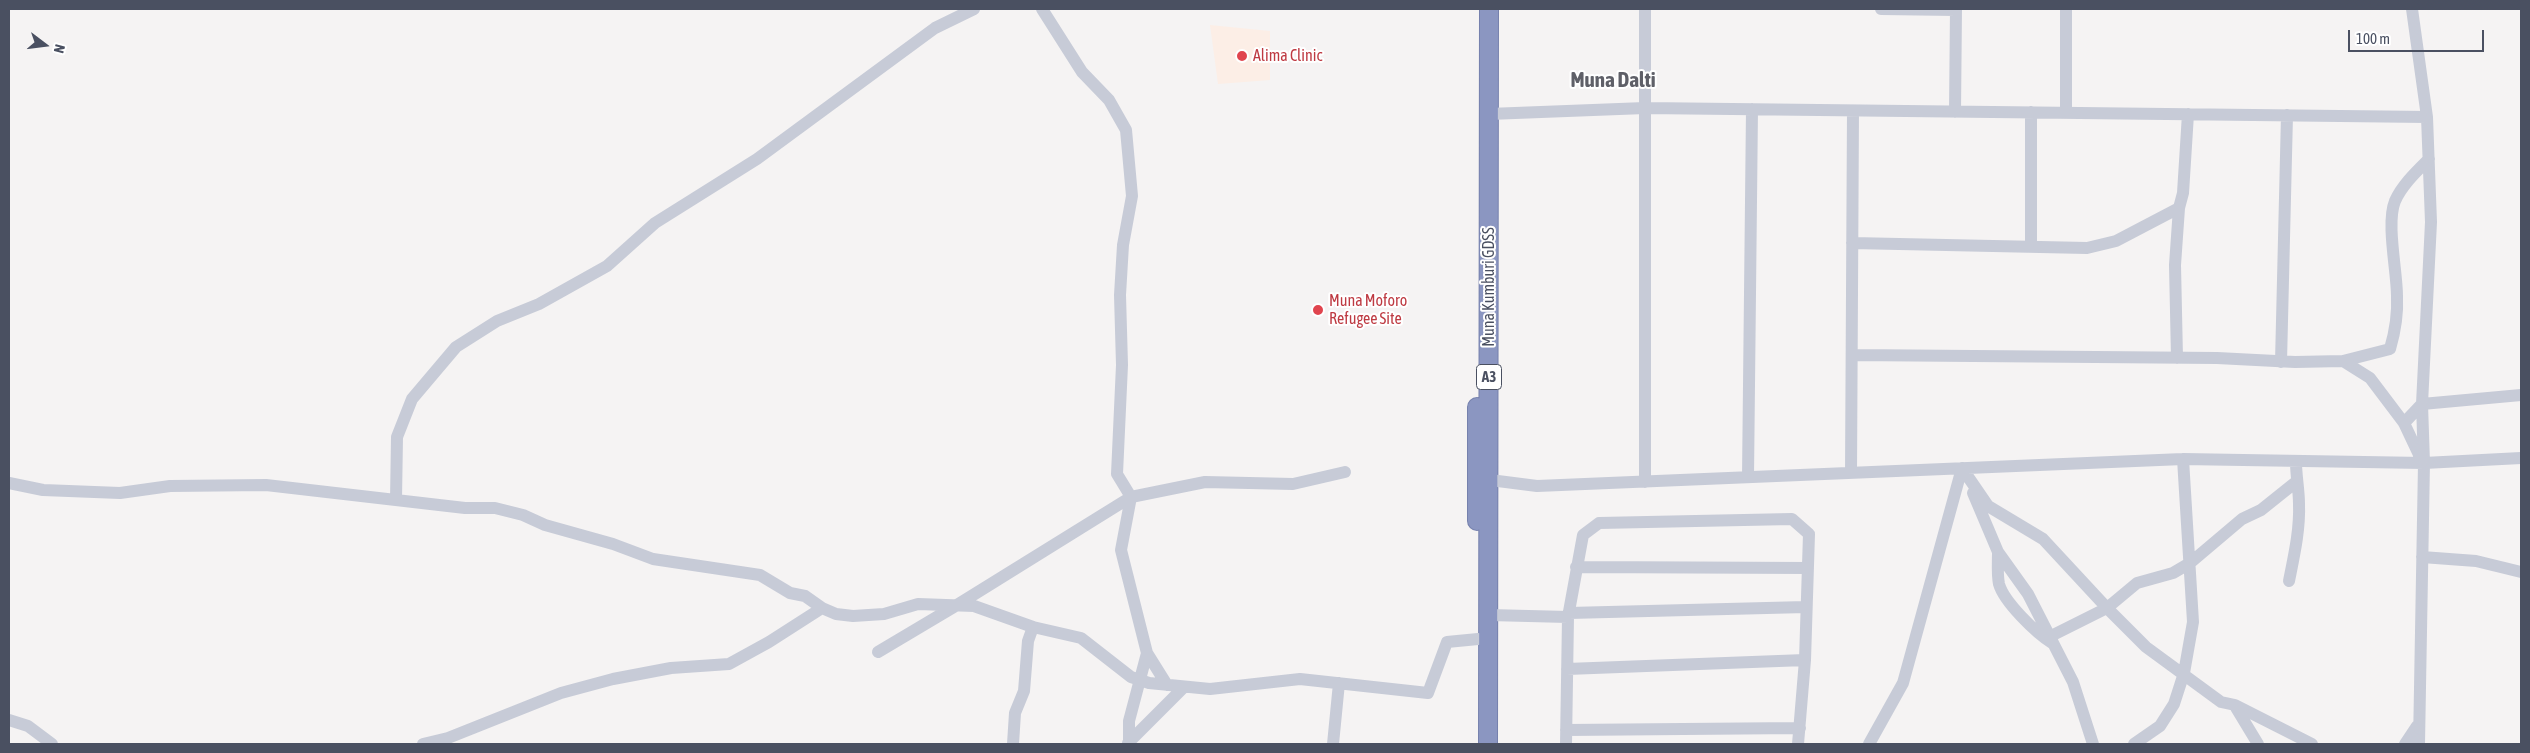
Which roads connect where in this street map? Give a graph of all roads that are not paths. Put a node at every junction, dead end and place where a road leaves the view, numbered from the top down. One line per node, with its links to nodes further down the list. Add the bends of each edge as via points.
1 (974, 9): 44 (street, via 935,28 757,159 655,223 607,266 539,304 497,321 456,347 412,399 397,437)
2 (1042, 9): 43 (street, via 1082,72 1109,100 1126,130 1132,196 1123,245 1120,295 1122,365 1117,474)
3 (1477, 9): 59 (highway, Muna Kumburi GDSS / A3)
4 (1489, 9): 16 (highway, Muna Kumburi GDSS / A3)
5 (1645, 9): 10 (street)
6 (1881, 9): 7 (street)
7 (1956, 9): 13 (street)
8 (2066, 9): 15 (street)
9 (2412, 9): 19 (street)
10 (1645, 108): 11 (street); 16 (street); 40 (street)
11 (1752, 109): 12 (street); 38 (street)
12 (1853, 111): 13 (street); 22 (street)
13 (1955, 112): 14 (street)
14 (2031, 112): 15 (street); 23 (street)
15 (2066, 112): 17 (street)
16 (1488, 114): 39 (highway, Muna Kumburi GDSS / A3)
17 (2188, 114): 18 (street); 21 (street, via 2183,193)
18 (2287, 115): 19 (street); 27 (street)
19 (2427, 117): 20 (street)
20 (2429, 159): 26 (street, via 2412,175 2395,202 2391,240 2397,296 2396,330 2390,349); 29 (street, via 2431,222)
21 (2178, 208): 23 (street, via 2116,242 2087,248); 25 (street, via 2175,265)
22 (1852, 243): 23 (street); 24 (street)
23 (2031, 246)
24 (1852, 355): 25 (street); 37 (street)
25 (2177, 358): 27 (street)
26 (2343, 361): 27 (street); 30 (street, via 2370,378)
27 (2281, 362)
28 (2521, 395): 29 (street)
29 (2422, 404): 30 (street); 34 (street)
30 (2404, 423): 34 (street)
31 (2521, 458): 34 (street)
32 (2183, 459): 33 (street); 35 (street); 47 (street)
33 (2296, 462): 34 (street); 41 (street)
34 (2424, 463): 46 (street)
35 (1962, 468): 37 (street); 45 (street); 55 (street, via 1988,506 2043,538); 85 (street, via 1903,683)
36 (1345, 472): 43 (street, via 1293,484 1205,482)
37 (1851, 473): 38 (street)
38 (1748, 477): 40 (street)
39 (1490, 480): 40 (street, via 1537,486); 57 (highway, Muna Kumburi GDSS / A3)
40 (1645, 482)
41 (2296, 482): 47 (street, via 2261,510 2242,519); 51 (street, via 2299,504 2297,537)
42 (9, 483): 44 (street, via 43,490 120,493 170,486 266,486)
43 (1131, 497): 52 (street); 62 (street, via 1121,550)
44 (396, 500): 54 (street, via 495,508 652,559 760,575 790,593 805,596)
45 (1998, 552): 60 (street, via 2028,594); 60 (street, via 1999,584 2008,600 2040,636)
46 (2422, 557): 50 (street, via 2476,561); 72 (street)
47 (2190, 563): 55 (street, via 2137,583); 65 (street, via 2193,622)
48 (1576, 567): 49 (street); 49 (street, via 1583,535 1599,523 1792,519 1810,534); 56 (street)
49 (1808, 568): 53 (street)
50 (2521, 572)
51 (2289, 581)
52 (958, 605): 54 (street, via 918,604 884,614 853,616); 58 (street, via 974,606); 61 (street)
53 (1806, 607): 56 (street); 63 (street)
54 (822, 608): 78 (street, via 729,664 671,668 613,679 561,693 457,734)
55 (2107, 608): 60 (street); 65 (street, via 2146,647)
56 (1568, 615): 57 (street); 64 (street)
57 (1489, 616): 82 (highway, Muna Kumburi GDSS / A3)
58 (1033, 627): 66 (street, via 1081,638 1131,677); 79 (street, via 1028,641 1024,691 1015,713)
59 (1478, 639): 67 (street, via 1448,642 1428,693); 81 (highway, Muna Kumburi GDSS / A3)
60 (2051, 641): 86 (street, via 2073,682)
61 (878, 652)
62 (1147, 653): 66 (street); 68 (street)
63 (1805, 660): 64 (street); 73 (street)
64 (1567, 669): 74 (street)
65 (2184, 673): 70 (street, via 2221,702); 87 (street, via 2174,704 2160,726)
66 (1140, 680): 68 (street); 76 (street, via 1129,721)
67 (1339, 683): 69 (street, via 1300,679 1210,689); 80 (street)
68 (1166, 685): 69 (street)
69 (1184, 687): 76 (street)
70 (2235, 705): 75 (street); 88 (street)
71 (9, 720): 77 (street, via 28,726)
72 (2418, 726): 90 (street); 91 (street)
73 (1800, 728): 74 (street); 84 (street)
74 (1566, 730): 83 (street)
75 (2289, 739): 89 (street)
76 (1128, 742)
77 (52, 744)
78 (422, 744)
79 (1013, 744)
80 (1333, 744)
81 (1478, 744)
82 (1488, 744)
83 (1566, 744)
84 (1798, 744)
85 (1869, 744)
86 (2093, 744)
87 (2134, 744)
88 (2258, 744)
89 (2312, 744)
90 (2406, 744)
91 (2419, 744)

